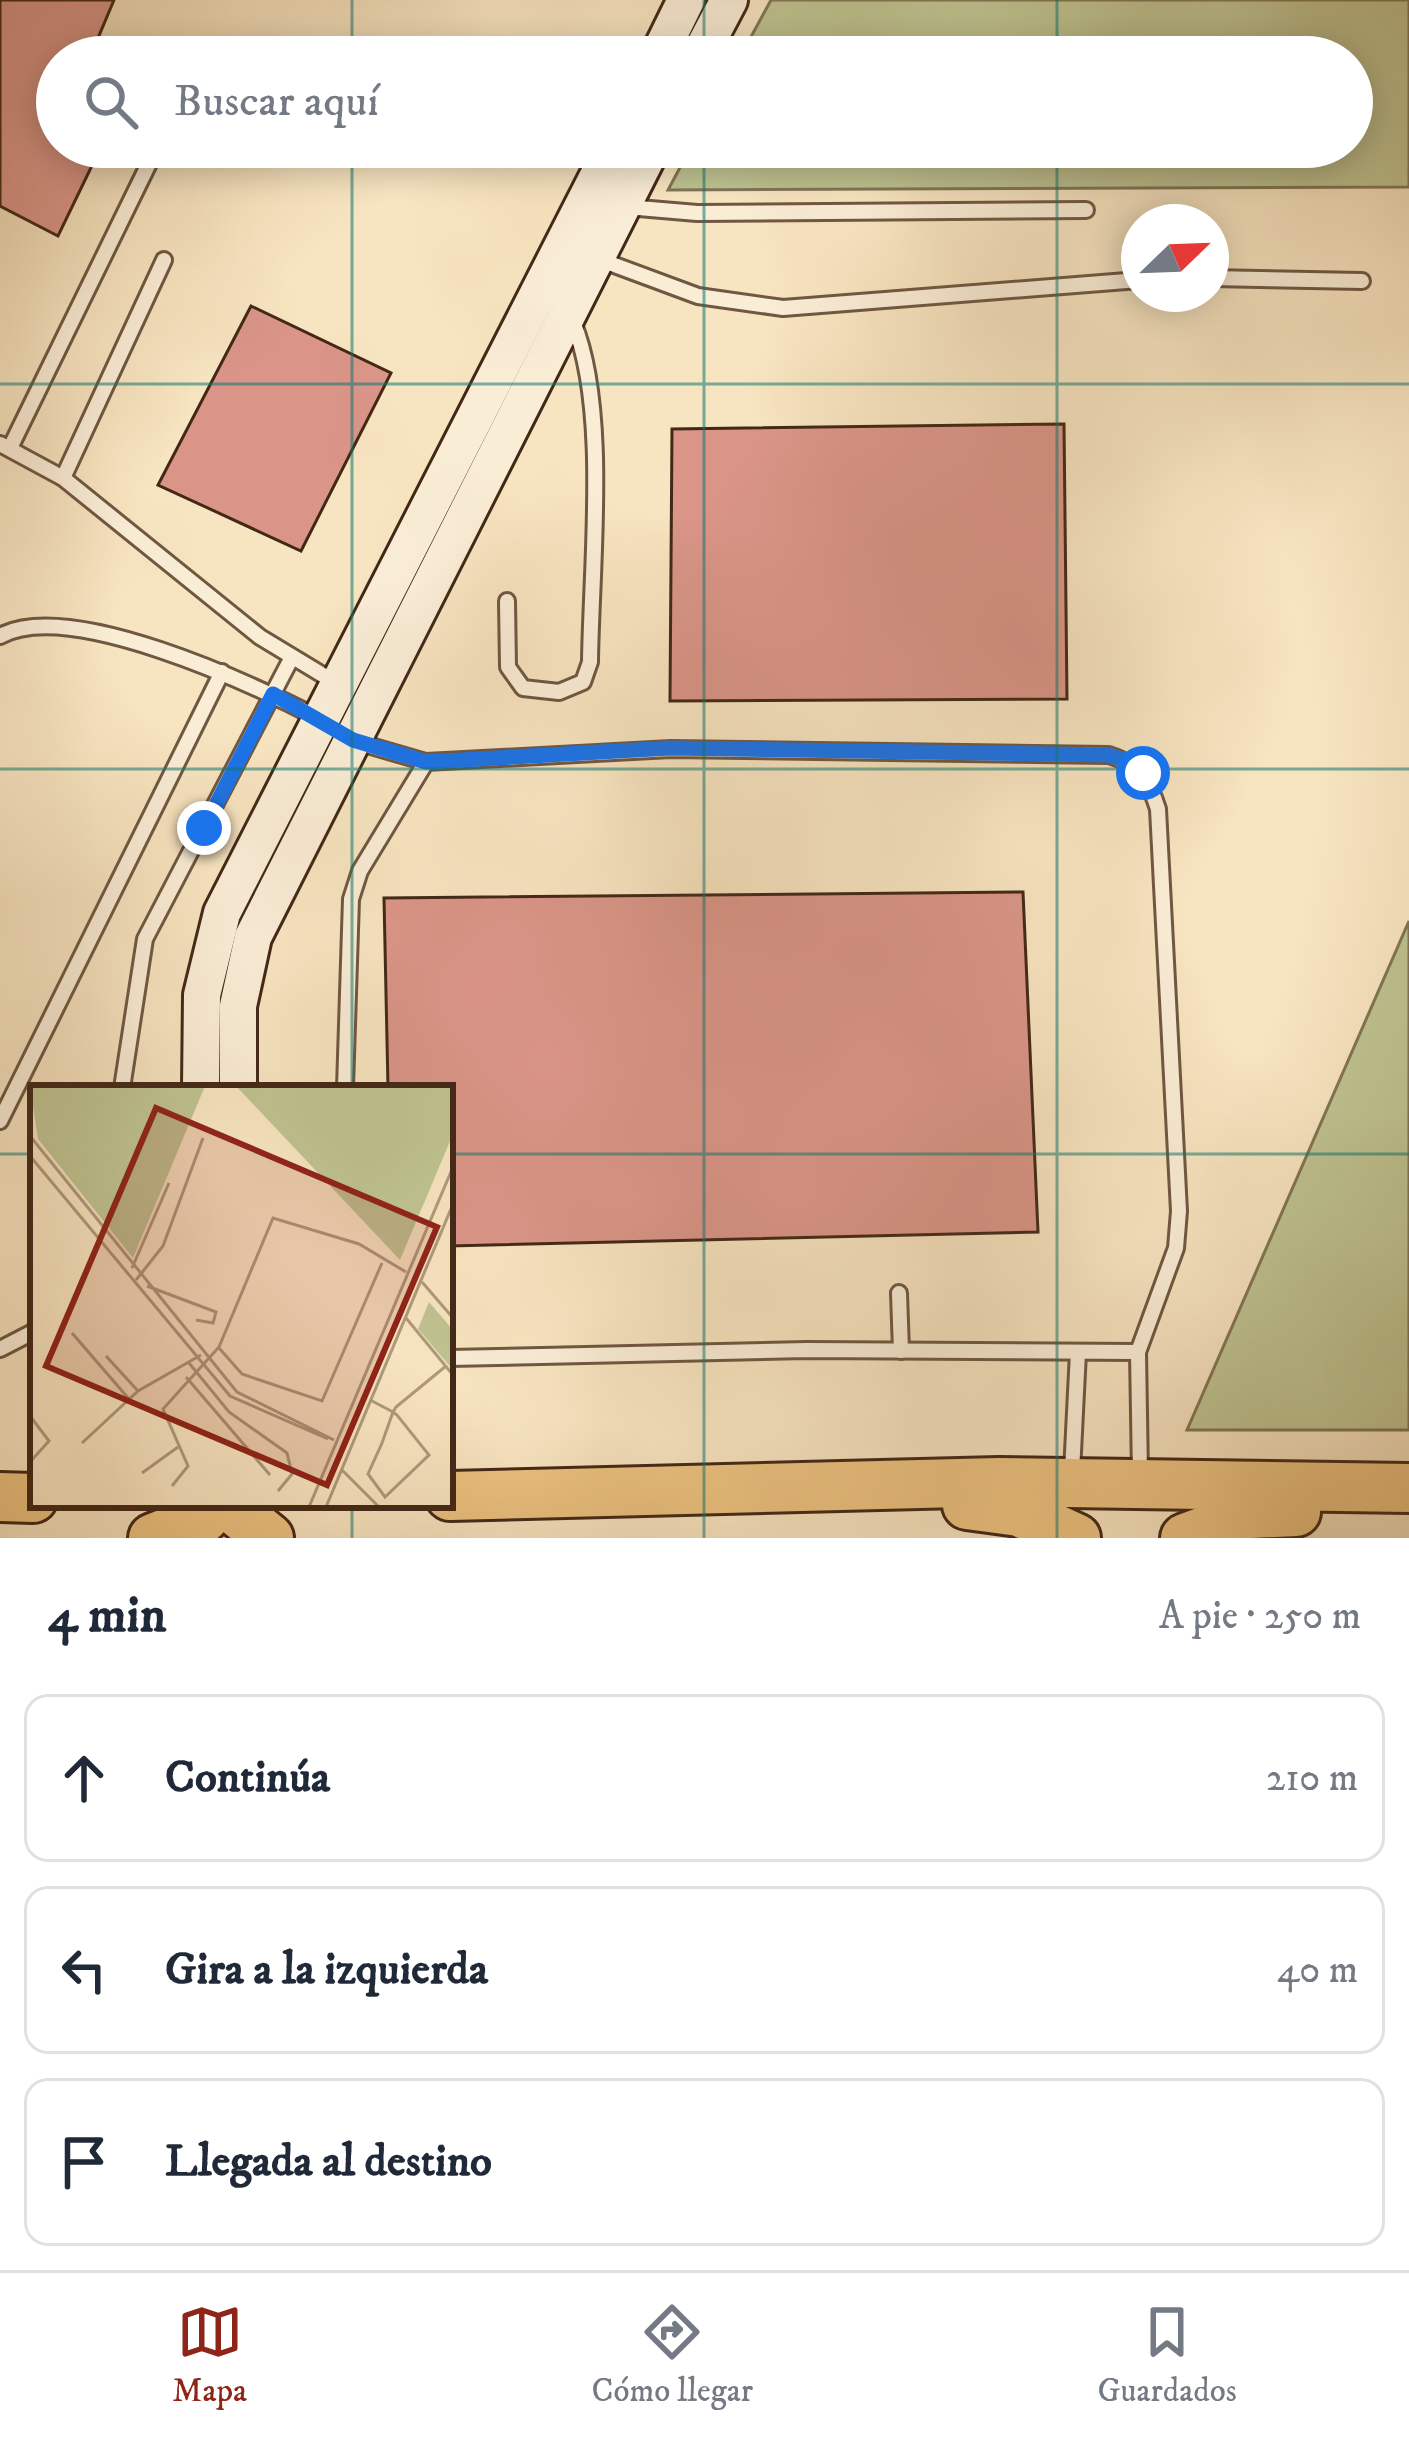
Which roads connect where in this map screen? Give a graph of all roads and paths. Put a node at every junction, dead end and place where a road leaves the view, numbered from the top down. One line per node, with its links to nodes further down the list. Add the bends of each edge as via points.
1 (686, 0): 3 (street)
2 (729, 0): 4 (street)
3 (668, 36)
4 (710, 36)
5 (146, 168): 16 (lane)
6 (607, 168): 10 (street)
7 (641, 168): 8 (street)
8 (622, 206): 9 (lane, via 697,213); 10 (street)
9 (1086, 210)
10 (580, 251): 13 (lane, via 698,296 783,308); 15 (street); 23 (street)
11 (164, 260): 17 (lane)
12 (1229, 278): 14 (lane)
13 (1121, 281)
14 (1362, 281)
15 (568, 312): 18 (lane, via 586,356 591,411 590,662 583,682 559,692 524,688 506,655); 23 (street)
16 (5, 446): 17 (lane)
17 (62, 478): 20 (lane)
18 (507, 602)
19 (0, 636): 21 (lane, via 51,626)
20 (292, 657): 22 (lane); 23 (lane)
21 (222, 672): 22 (lane); 30 (lane)
22 (273, 694): 24 (lane); 26 (lane, via 145,940)
23 (356, 696): 24 (street)
24 (338, 730): 25 (lane); 27 (street, via 240,877 208,955); 28 (street, via 253,937 238,1006)
25 (426, 762): 29 (lane, via 351,899); 36 (lane, via 785,747 1129,761 1158,809 1179,1210 1177,1248)
26 (122, 1085)
27 (201, 1085)
28 (238, 1085)
29 (345, 1085)
30 (0, 1121)
31 (899, 1293): 34 (lane)
32 (30, 1334): 33 (lane)
33 (0, 1349)
34 (902, 1351): 35 (lane); 37 (lane)
35 (1078, 1352): 36 (lane); 38 (lane)
36 (1138, 1352): 39 (lane)
37 (453, 1358)
38 (1071, 1483): 39 (highway); 41 (highway)
39 (1141, 1484): 40 (highway)
40 (1409, 1488)
41 (713, 1489): 42 (highway); 48 (highway, via 794,1511 989,1505)
42 (453, 1496)
43 (212, 1508): 46 (highway)
44 (232, 1508): 47 (highway)
45 (1409, 1512): 49 (highway, via 1250,1514)
46 (153, 1538)
47 (268, 1538)
48 (1076, 1538)
49 (1185, 1538)

